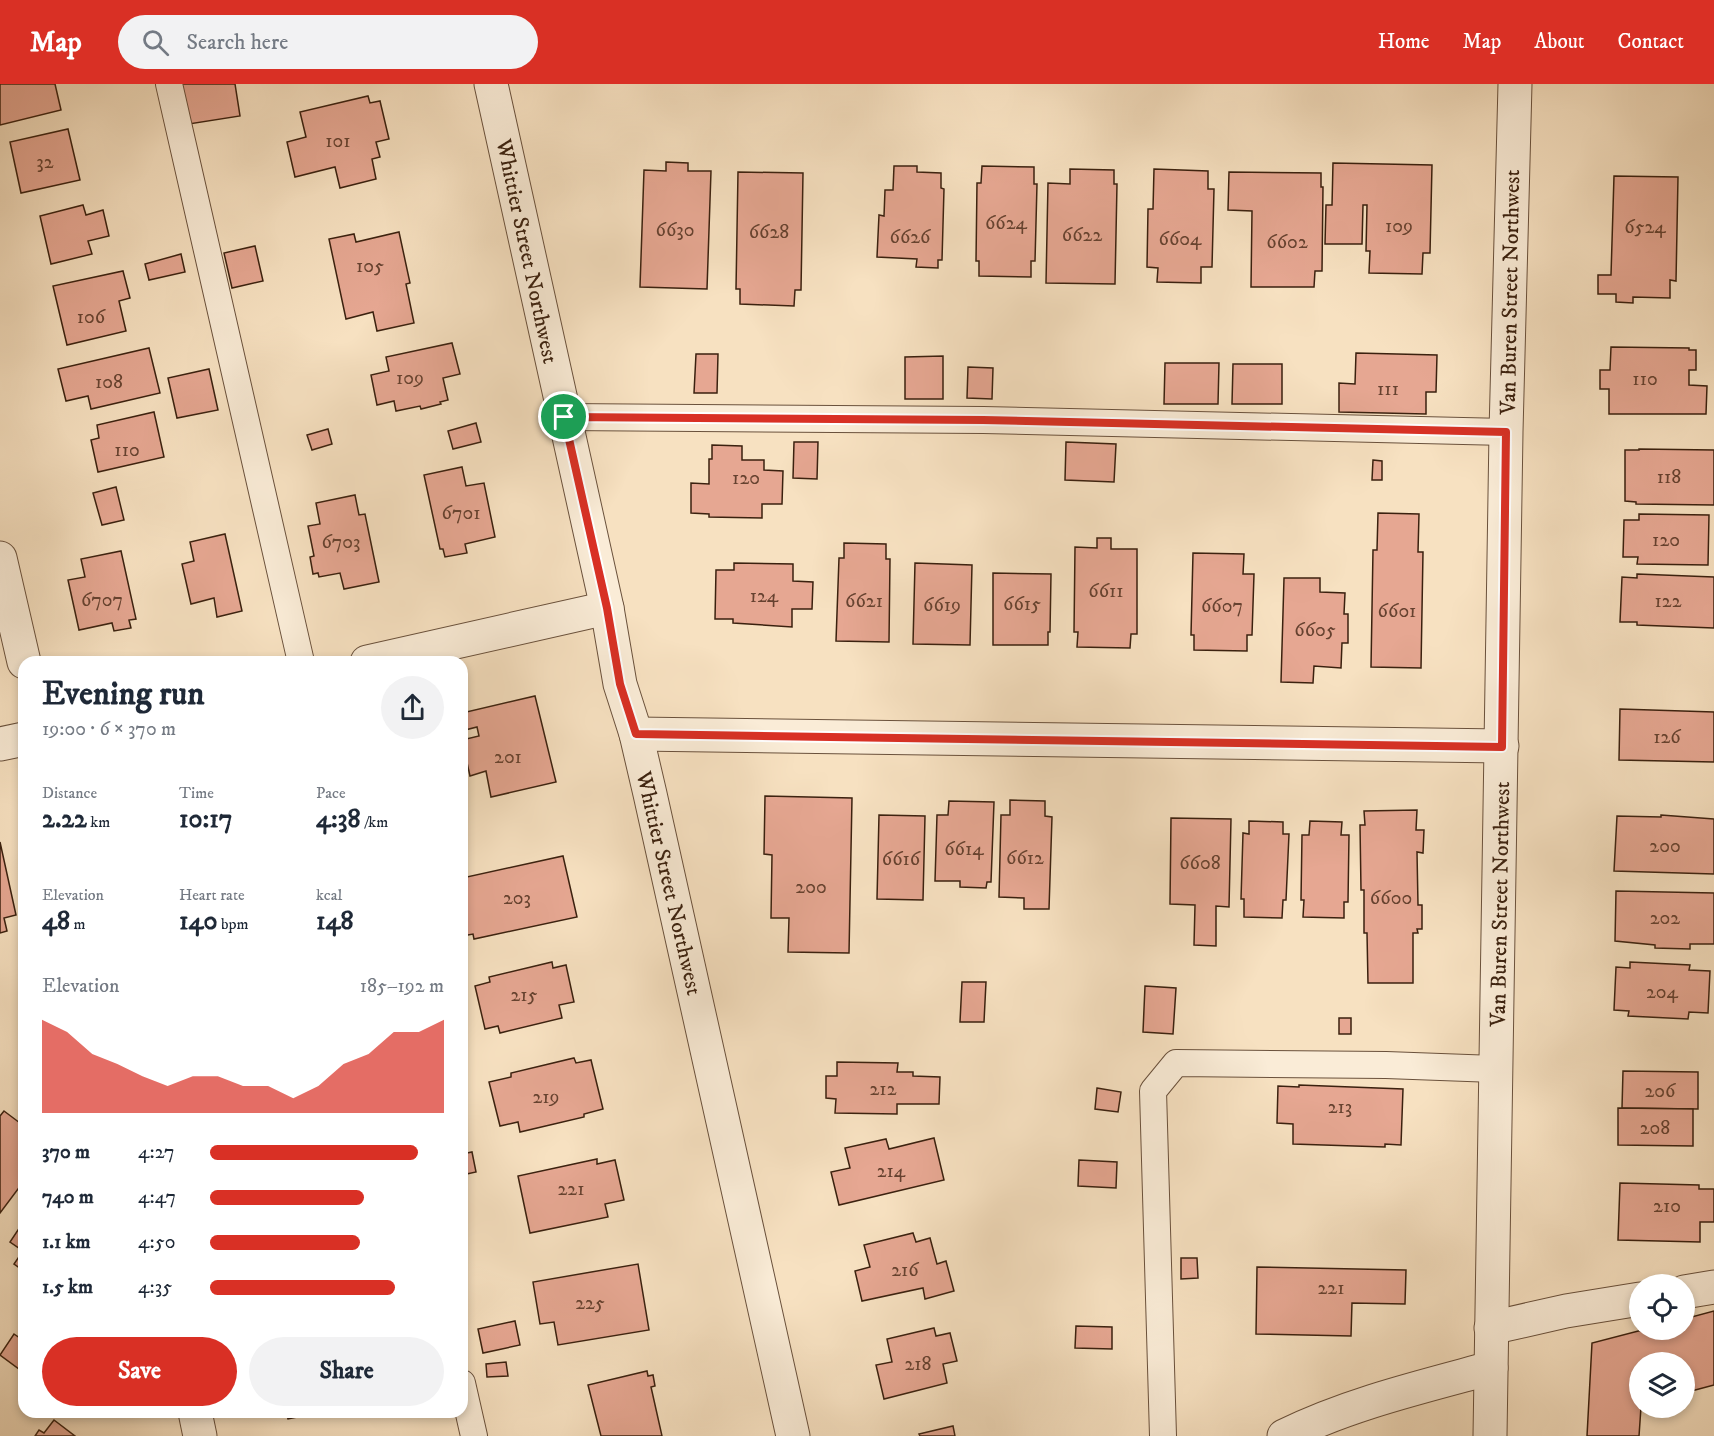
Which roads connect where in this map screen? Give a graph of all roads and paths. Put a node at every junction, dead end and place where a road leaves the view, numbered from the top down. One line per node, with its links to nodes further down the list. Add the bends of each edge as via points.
1 (169, 84): 9 (lane)
2 (491, 84): 4 (street, Whittier Street Northwest)
3 (1515, 84): 5 (street, Van Buren Street Northwest)
4 (564, 417): 5 (lane, via 983,420); 7 (street, Whittier Street Northwest)
5 (1506, 432): 14 (street, Van Buren Street Northwest)
6 (0, 558): 8 (street)
7 (607, 608): 10 (street); 11 (street, Whittier Street Northwest, via 620,684)
8 (23, 656)
9 (300, 656)
10 (394, 656)
11 (636, 734): 14 (street); 25 (street, Whittier Street Northwest)
12 (18, 740): 13 (street)
13 (0, 744)
14 (1502, 747): 15 (street, Van Buren Street Northwest)
15 (1495, 1069): 19 (street, Van Buren Street Northwest); 26 (lane, via 1176,1063 1153,1090)
16 (1714, 1287): 17 (street)
17 (1695, 1290)
18 (1629, 1301): 19 (street)
19 (1491, 1328): 20 (street, Van Buren Street Northwest)
20 (1491, 1368): 27 (street, via 1397,1393); 28 (street, Van Buren Street Northwest)
21 (468, 1410): 24 (lane)
22 (196, 1418): 23 (street)
23 (200, 1436)
24 (474, 1436)
25 (793, 1436)
26 (1163, 1436)
27 (1284, 1436)
28 (1490, 1436)

